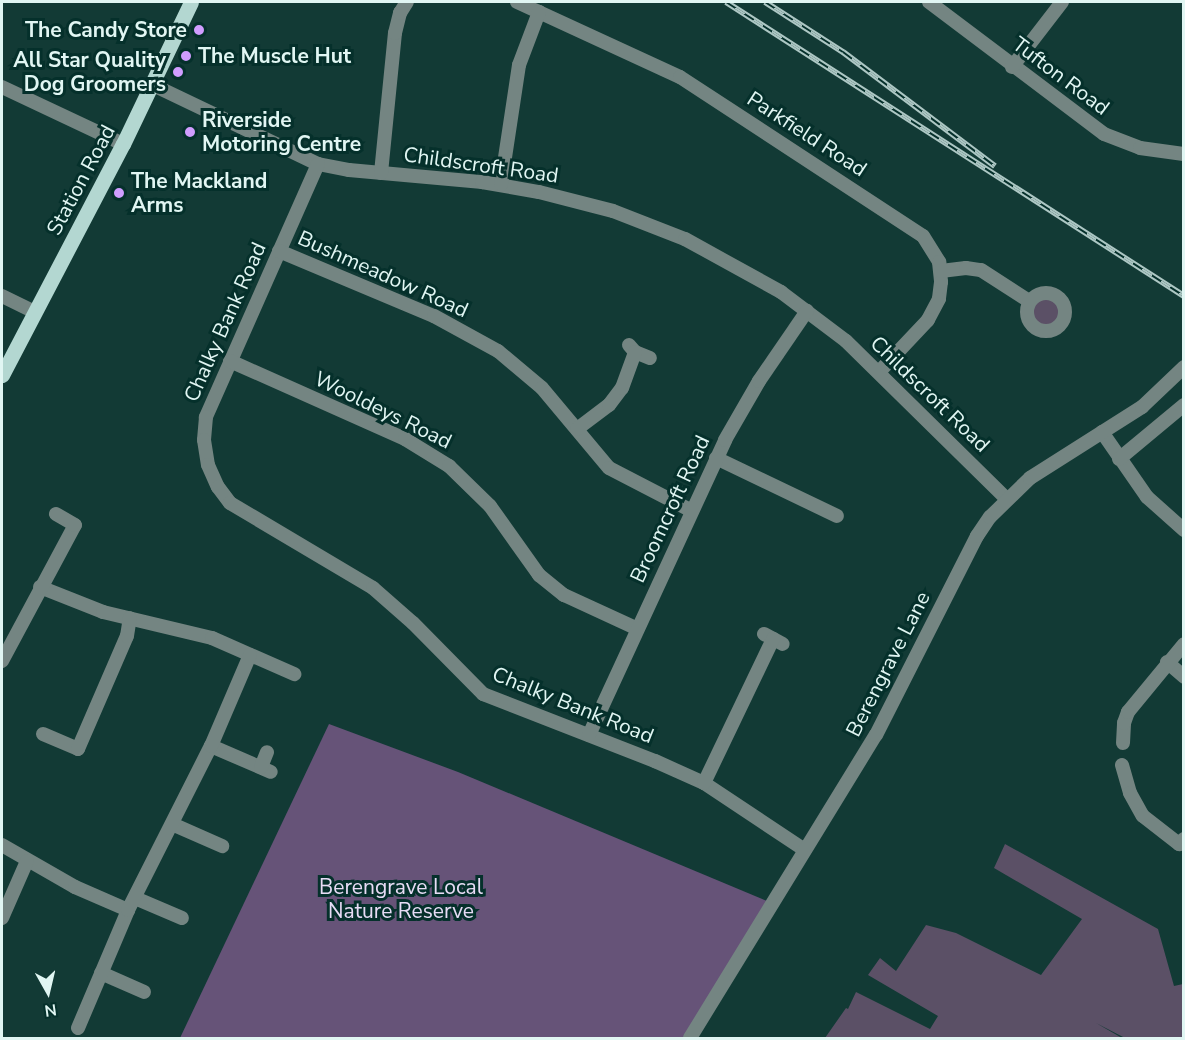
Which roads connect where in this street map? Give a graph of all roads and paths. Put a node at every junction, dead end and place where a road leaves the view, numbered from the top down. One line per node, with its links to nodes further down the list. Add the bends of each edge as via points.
1 (191, 2): 8 (main road, Station Road)
2 (407, 2): 13 (street, via 395,33)
3 (517, 2): 6 (street, Parkfield Road)
4 (928, 2): 7 (street, Tufton Road)
5 (1062, 2): 7 (street)
6 (539, 12): 14 (street, via 519,65); 16 (street, Parkfield Road, via 680,77 777,139 923,236)
7 (1012, 67): 11 (street, Tufton Road, via 1104,134 1140,148)
8 (153, 85): 10 (main road, Station Road); 12 (street, Childscroft Road)
9 (2, 87): 10 (street)
10 (123, 144): 20 (main road, Station Road)
11 (1184, 154)
12 (318, 164): 13 (street, Childscroft Road); 15 (street, Chalky Bank Road)
13 (381, 173): 14 (street, Childscroft Road)
14 (501, 184): 19 (street, Childscroft Road, via 601,207 666,231 752,275)
15 (279, 251): 22 (street, Chalky Bank Road); 27 (street, Bushmeadow Road, via 434,315 498,351 542,388)
16 (941, 271): 18 (street, via 981,270); 24 (street, via 940,296 933,312)
17 (2, 296): 20 (street)
18 (1029, 301)
19 (807, 311): 24 (street, Childscroft Road); 29 (street, Broomcroft Road, via 759,381)
20 (35, 312): 25 (main road, Station Road)
21 (650, 358): 27 (street, via 632,349 622,388 609,405)
22 (230, 361): 38 (street, Wooldeys Road, via 405,439 450,466 490,506 539,575 564,595); 47 (street, Chalky Bank Road, via 206,417 204,441 208,465 230,503 373,588 483,694)
23 (1184, 367): 28 (street, Berengrave Lane, via 1142,406)
24 (879, 372): 31 (street, Childscroft Road)
25 (2, 375)
26 (1184, 405): 30 (street)
27 (578, 429): 32 (street, Bushmeadow Road, via 609,468)
28 (1102, 432): 30 (street); 31 (street, Berengrave Lane, via 1030,478)
29 (716, 458): 32 (street, Broomcroft Road); 34 (street)
30 (1119, 459): 35 (street, via 1147,497)
31 (1007, 499): 57 (street, Berengrave Lane, via 977,536 876,735)
32 (692, 511): 38 (street, Broomcroft Road)
33 (56, 514): 36 (street, via 75,525)
34 (837, 516)
35 (1184, 530)
36 (40, 587): 37 (street, via 78,604); 42 (street)
37 (130, 618): 41 (street, via 212,638); 46 (street, via 127,636 78,748)
38 (638, 629): 47 (street, Broomcroft Road)
39 (773, 639): 52 (street)
40 (1184, 644): 43 (street)
41 (250, 655): 44 (street); 49 (street)
42 (2, 661)
43 (1167, 662): 45 (street); 48 (street, via 1128,712)
44 (294, 674)
45 (1184, 677)
46 (43, 734)
47 (589, 735): 52 (street, Chalky Bank Road)
48 (1123, 743)
49 (211, 746): 50 (street, via 266,770); 53 (street)
50 (267, 752)
51 (1122, 765): 54 (street, via 1130,793 1143,816)
52 (704, 783): 57 (street, Chalky Bank Road)
53 (172, 824): 56 (street); 59 (street)
54 (1182, 843)
55 (2, 845): 58 (street)
56 (222, 846)
57 (805, 850): 65 (street, Berengrave Lane)
58 (27, 861): 59 (street); 60 (street)
59 (132, 904): 61 (street); 62 (street)
60 (2, 918)
61 (182, 918)
62 (100, 974): 63 (street); 64 (street)
63 (144, 992)
64 (78, 1028)
65 (690, 1038)

